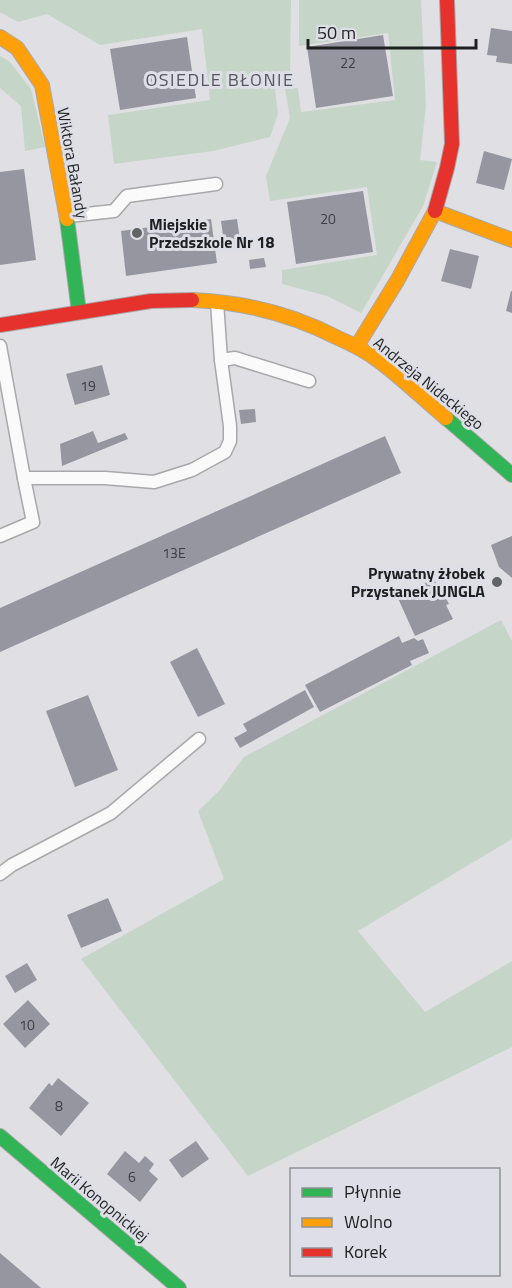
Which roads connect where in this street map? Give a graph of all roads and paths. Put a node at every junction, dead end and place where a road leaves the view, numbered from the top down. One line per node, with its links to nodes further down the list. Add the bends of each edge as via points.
1 (447, 0): 4 (street, via 452,144)
2 (0, 37): 5 (street, Wiktora Bałandy, via 17,48 42,85)
3 (216, 184): 5 (lane, via 127,196 114,211)
4 (435, 211): 6 (street); 11 (street)
5 (67, 216): 8 (street, Wiktora Bałandy)
6 (512, 240)
7 (217, 300): 8 (street, Andrzeja Nideckiego, via 151,301); 11 (street, Andrzeja Nideckiego, via 294,317); 12 (lane)
8 (79, 312): 9 (street, Andrzeja Nideckiego)
9 (0, 325)
10 (0, 346): 15 (lane)
11 (357, 346): 14 (street, Andrzeja Nideckiego, via 396,374)
12 (221, 360): 13 (lane, via 235,358); 15 (lane, via 230,426 225,452 192,470 154,482)
13 (309, 381)
14 (512, 475)
15 (24, 478): 16 (lane, via 33,522)
16 (0, 536)
17 (199, 739): 18 (lane, via 111,813)
18 (0, 874)
19 (0, 1136): 20 (street, Marii Konopnickiej)
20 (179, 1288)

